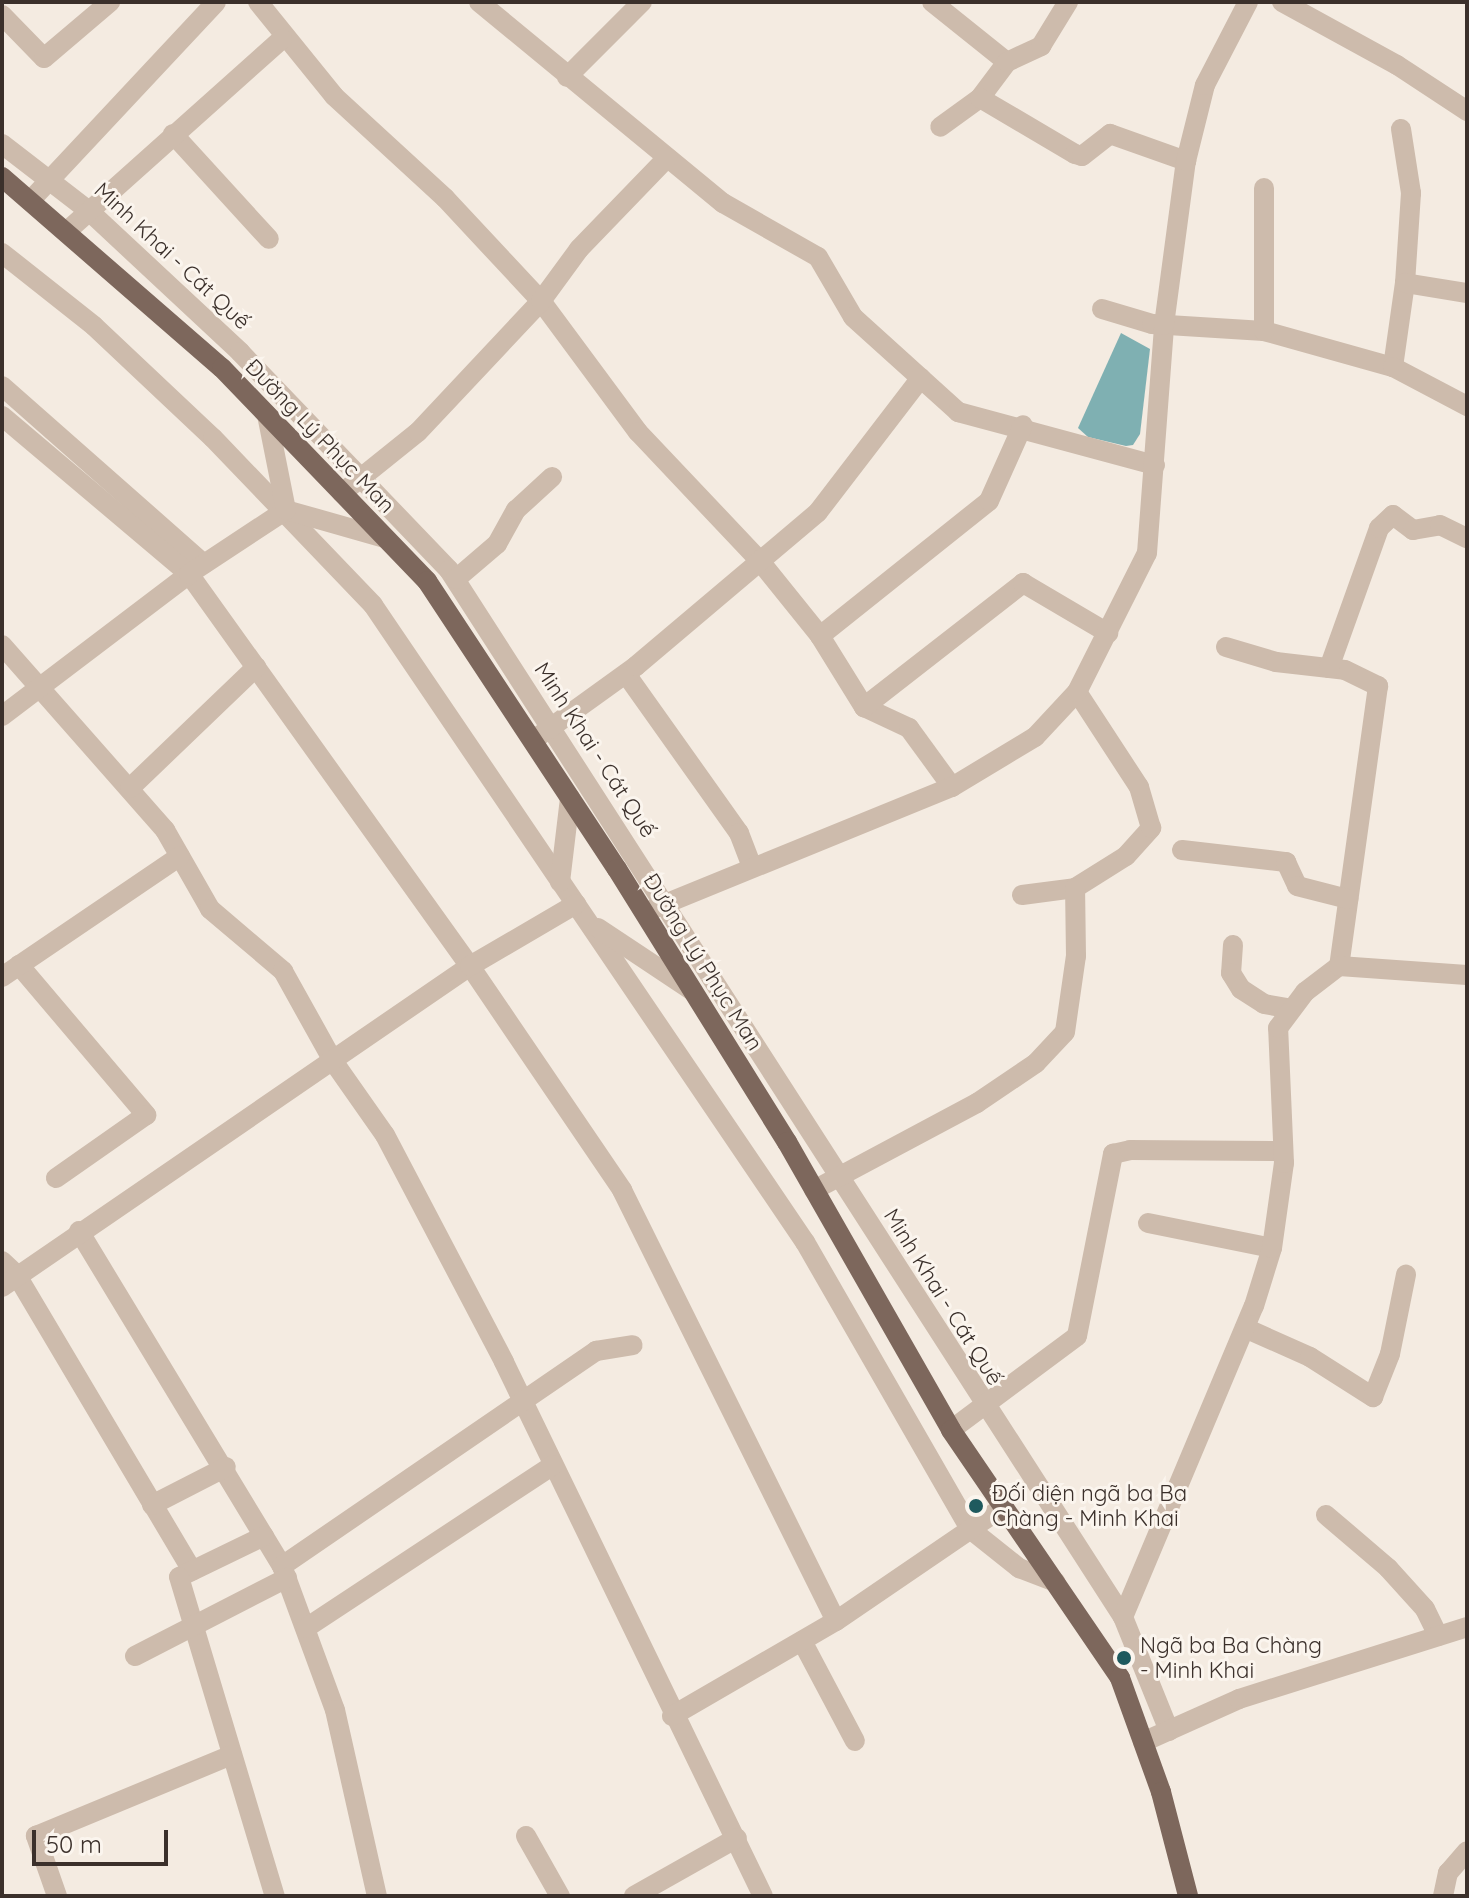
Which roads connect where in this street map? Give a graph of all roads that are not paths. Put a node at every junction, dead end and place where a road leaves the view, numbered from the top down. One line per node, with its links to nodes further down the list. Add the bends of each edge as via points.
1 (110, 2): 10 (street, via 44,58)
2 (216, 2): 23 (street)
3 (479, 2): 13 (street)
4 (642, 2): 13 (street)
5 (932, 2): 12 (street)
6 (1068, 2): 12 (street, via 1041,46)
7 (1248, 2): 21 (street, via 1205,85)
8 (1282, 2): 15 (street, via 1385,58)
9 (264, 4): 11 (street)
10 (2, 15)
11 (282, 39): 18 (street); 32 (street)
12 (1007, 62): 14 (street)
13 (567, 77): 20 (street)
14 (980, 98): 16 (street); 21 (street, via 1075,154 1082,156 1110,134)
15 (1467, 111)
16 (940, 127)
17 (1401, 129): 30 (street, via 1411,193)
18 (173, 134): 26 (street); 28 (street)
19 (2, 144): 23 (street, Minh Khai - Cát Quế)
20 (667, 158): 32 (street, via 579,249); 37 (street, via 723,203 818,257 853,317)
21 (1186, 161): 34 (street)
22 (2, 177): 25 (main road, Đường Lý Phục Man)
23 (51, 180): 25 (street); 26 (street, Minh Khai - Cát Quế)
24 (1264, 188): 35 (street)
25 (30, 201): 27 (main road, Đường Lý Phục Man)
26 (89, 211): 27 (street); 44 (street, Minh Khai - Cát Quế)
27 (66, 232): 40 (main road, Đường Lý Phục Man, via 222,368)
28 (269, 239)
29 (2, 253): 47 (street, via 94,326)
30 (1405, 283): 31 (street); 36 (street)
31 (1467, 293)
32 (541, 301): 44 (street, via 418,432); 50 (street, via 638,432)
33 (1102, 309): 34 (street)
34 (1164, 325): 35 (street); 43 (street)
35 (1264, 331): 36 (street)
36 (1393, 367): 39 (street)
37 (921, 378): 42 (street, via 958,412); 50 (street, via 818,512)
38 (2, 386): 51 (street)
39 (1467, 406)
40 (267, 415): 46 (main road, Đường Lý Phục Man); 47 (street)
41 (2, 416): 51 (street)
42 (1023, 425): 43 (street); 54 (street, via 989,501)
43 (1155, 465): 53 (street, via 1147,553)
44 (363, 476): 46 (street); 52 (street, Minh Khai - Cát Quế)
45 (552, 477): 52 (street, via 516,510 497,544)
46 (342, 493): 48 (main road, Đường Lý Phục Man)
47 (286, 510): 48 (street); 51 (street); 72 (street, via 373,605)
48 (385, 538): 65 (main road, Đường Lý Phục Man, via 427,581)
49 (1467, 538): 58 (street, via 1440,525 1413,530 1393,515 1379,528)
50 (759, 560): 54 (street); 59 (street)
51 (196, 569): 57 (street); 60 (street)
52 (456, 579): 64 (street, Minh Khai - Cát Quế)
53 (1108, 633): 61 (street); 62 (street, via 1023,583)
54 (820, 636): 62 (street)
55 (2, 645): 60 (street)
56 (1226, 647): 58 (street, via 1276,662)
57 (256, 667): 67 (street); 81 (street)
58 (1329, 668): 75 (street, via 1378,686)
59 (626, 674): 64 (street); 71 (street, via 739,833)
60 (40, 687): 63 (street); 67 (street)
61 (1077, 692): 66 (street, via 1035,737); 73 (street, via 1133,777 1151,828 1126,856)
62 (864, 707): 66 (street, via 909,728)
63 (2, 716)
64 (549, 728): 65 (street); 76 (street, Minh Khai - Cát Quế)
65 (532, 741): 68 (main road, Đường Lý Phục Man)
66 (952, 787): 71 (street)
67 (130, 788): 70 (street)
68 (570, 798): 72 (street); 78 (main road, Đường Lý Phục Man)
69 (1182, 850): 75 (street, via 1286,862 1297,886)
70 (180, 856): 83 (street); 87 (street, via 210,909 283,971)
71 (751, 865): 76 (street)
72 (560, 882): 77 (street)
73 (1075, 888): 74 (street); 89 (street, via 1076,956 1065,1032 1036,1063 977,1103)
74 (1022, 895)
75 (1348, 899): 82 (street)
76 (668, 902): 78 (street); 89 (street, Minh Khai - Cát Quế)
77 (576, 904): 79 (street); 81 (street)
78 (644, 913): 85 (main road, Đường Lý Phục Man)
79 (588, 922): 85 (street); 107 (street, via 805,1242)
80 (1233, 945): 86 (street, via 1231,973 1241,989 1264,1004)
81 (470, 966): 87 (street); 113 (street, via 622,1190)
82 (1339, 966): 84 (street); 86 (street)
83 (11, 971): 90 (street, via 146,1115)
84 (1467, 975)
85 (693, 991): 91 (main road, Đường Lý Phục Man)
86 (1292, 1009): 88 (street, via 1278,1028 1275,1060)
87 (333, 1061): 93 (street); 99 (street, via 385,1135)
88 (1283, 1151): 94 (street); 100 (street, via 1113,1154 1077,1336)
89 (839, 1176): 91 (street); 100 (street, Minh Khai - Cát Quế)
90 (56, 1178)
91 (814, 1190): 101 (main road, Đường Lý Phục Man)
92 (1148, 1223): 94 (street)
93 (79, 1231): 95 (street); 103 (street)
94 (1272, 1248): 97 (street)
95 (7, 1274): 104 (street)
96 (1406, 1275): 97 (street, via 1390,1354 1373,1397 1310,1357)
97 (1245, 1328): 112 (street)
98 (633, 1345): 99 (street, via 596,1351)
99 (522, 1401): 102 (street); 110 (street)
100 (983, 1406): 101 (street); 112 (street, Minh Khai - Cát Quế)
101 (951, 1430): 105 (main road, Đường Lý Phục Man)
102 (553, 1465): 116 (street); 120 (street)
103 (226, 1467): 104 (street); 108 (street)
104 (152, 1505): 109 (street)
105 (1003, 1507): 107 (street); 111 (main road, Đường Lý Phục Man)
106 (1326, 1515): 117 (street, via 1388,1568 1425,1609)
107 (970, 1529): 111 (street, via 1000,1556); 113 (street)
108 (264, 1536): 109 (street); 110 (street)
109 (192, 1571): 114 (street, via 179,1577)
110 (284, 1572): 114 (street); 116 (street)
111 (1055, 1582): 123 (main road, Đường Lý Phục Man, via 1120,1678)
112 (1123, 1617): 121 (street, Minh Khai - Cát Quế)
113 (836, 1621): 118 (street)
114 (193, 1625): 119 (street); 124 (street)
115 (1467, 1627): 117 (street)
116 (306, 1628): 131 (street, via 335,1710)
117 (1438, 1636): 121 (street, via 1239,1699)
118 (802, 1641): 120 (street); 122 (street)
119 (135, 1656)
120 (672, 1716): 126 (street)
121 (1169, 1731): 123 (street)
122 (855, 1741)
123 (1143, 1742): 134 (main road, Đường Lý Phục Man)
124 (232, 1755): 129 (street, via 36,1836); 130 (street)
125 (526, 1836): 132 (street)
126 (737, 1838): 128 (street); 133 (street)
127 (1467, 1851): 135 (street, via 1448,1873)
128 (649, 1893)
129 (57, 1896)
130 (275, 1896)
131 (377, 1896)
132 (560, 1896)
133 (763, 1896)
134 (1188, 1896)
135 (1443, 1896)

